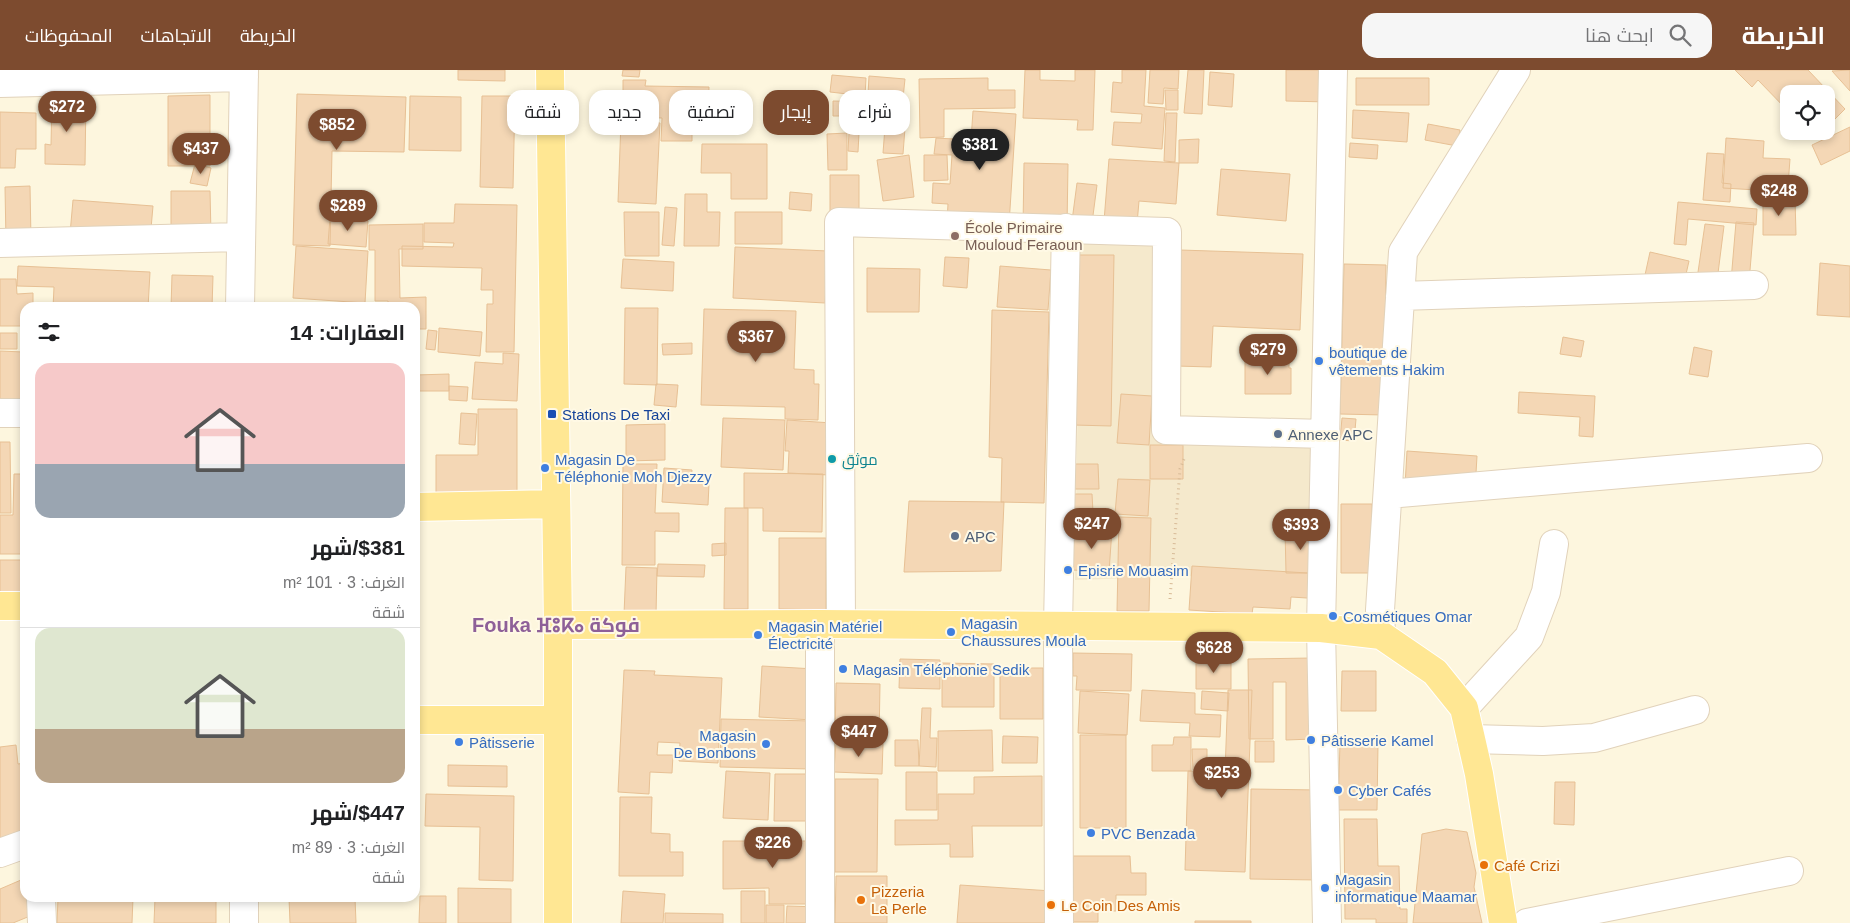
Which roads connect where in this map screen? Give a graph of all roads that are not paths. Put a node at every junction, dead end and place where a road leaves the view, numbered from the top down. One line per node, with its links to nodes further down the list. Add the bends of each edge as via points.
1 (550, 70): 17 (main road)
2 (1333, 70): 14 (street)
3 (1516, 70): 10 (street, via 1403,252)
4 (244, 74): 5 (street); 7 (street)
5 (0, 83)
6 (1066, 228): 14 (street, via 1167,232 1166,430); 22 (street, via 839,222); 24 (street)
7 (241, 237): 8 (street); 11 (street)
8 (0, 243)
9 (1754, 285): 10 (street)
10 (1400, 296): 16 (street)
11 (240, 302)
12 (0, 413): 13 (street)
13 (20, 413)
14 (1326, 434): 25 (street)
15 (1808, 458): 16 (street)
16 (1388, 494): 26 (street)
17 (556, 504): 18 (main road); 23 (main road)
18 (420, 507)
19 (1554, 544): 27 (street, via 1546,592 1529,638)
20 (0, 606): 21 (main road)
21 (20, 606)
22 (830, 624): 23 (main road); 24 (main road); 40 (street)
23 (558, 625): 30 (main road)
24 (1058, 626): 25 (main road); 41 (street)
25 (1321, 628): 26 (main road); 42 (street)
26 (1381, 635): 27 (main road, via 1435,672)
27 (1464, 708): 31 (main road)
28 (1695, 710): 31 (street, via 1594,738 1543,741)
29 (420, 720): 30 (main road)
30 (558, 720): 39 (main road)
31 (1471, 739): 43 (main road)
32 (20, 846): 33 (street)
33 (0, 854)
34 (1789, 871): 44 (street)
35 (41, 902): 37 (street)
36 (244, 902): 38 (street)
37 (42, 923)
38 (244, 923)
39 (558, 923)
40 (820, 923)
41 (1059, 923)
42 (1327, 923)
43 (1503, 923)
44 (1527, 923)

